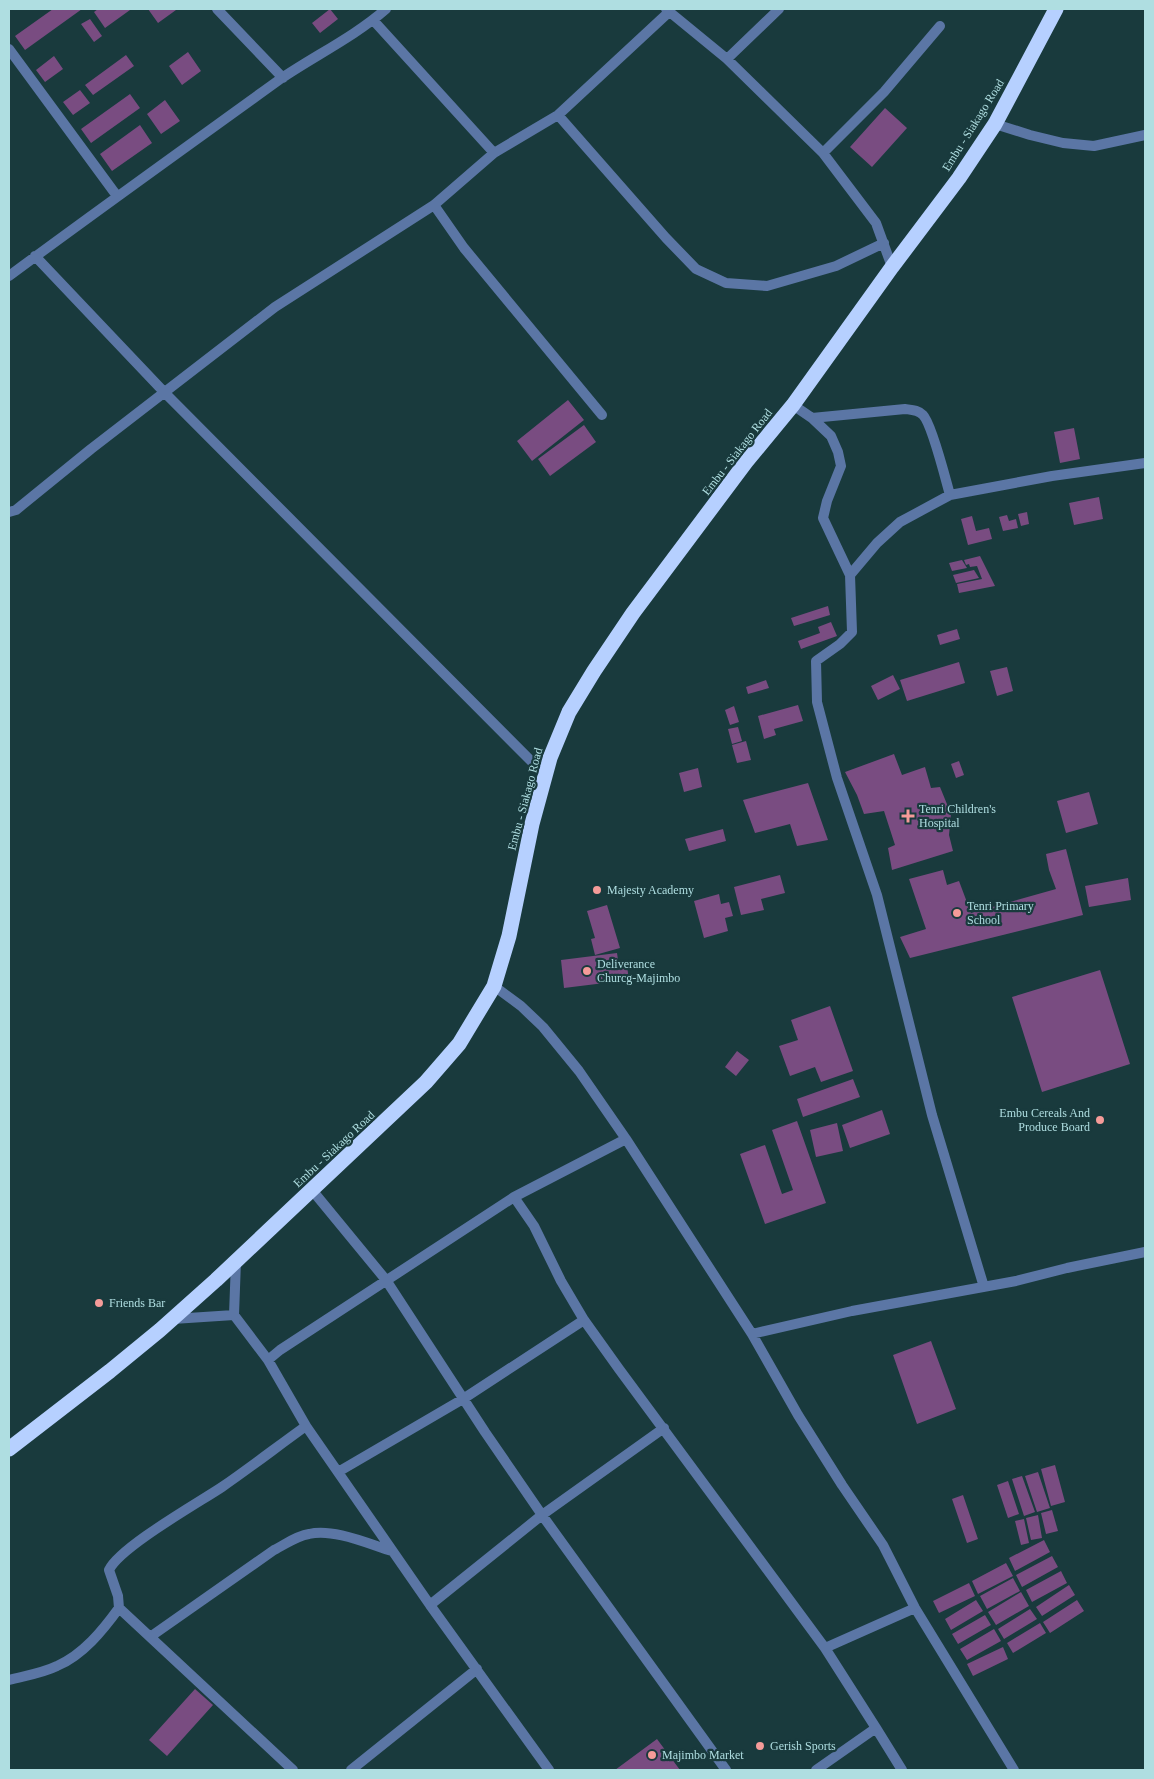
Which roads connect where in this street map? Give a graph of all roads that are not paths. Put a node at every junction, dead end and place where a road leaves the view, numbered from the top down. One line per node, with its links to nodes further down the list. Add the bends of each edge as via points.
1 (217, 9): 10 (street)
2 (386, 9): 6 (street)
3 (779, 9): 9 (street)
4 (1056, 9): 12 (highway, Embu - Siakago Road)
5 (668, 10): 9 (street); 11 (street)
6 (373, 20): 10 (street); 14 (street)
7 (940, 26): 15 (street, via 884,92)
8 (9, 49): 16 (street)
9 (727, 60): 15 (street)
10 (283, 78): 16 (street)
11 (558, 115): 14 (street); 18 (street, via 696,269 726,283 767,286 836,266)
12 (995, 124): 13 (street, via 1030,135 1094,146); 20 (highway, Embu - Siakago Road)
13 (1145, 136)
14 (494, 153): 17 (street)
15 (823, 153): 18 (street, via 876,223)
16 (117, 196): 19 (street)
17 (434, 205): 22 (street, via 276,307); 24 (street, via 464,248)
18 (884, 243): 20 (street)
19 (35, 256): 21 (street); 22 (street)
20 (892, 267): 23 (highway, Embu - Siakago Road)
21 (9, 276)
22 (165, 393): 28 (street, via 16,510); 30 (street)
23 (793, 405): 25 (street); 30 (highway, Embu - Siakago Road, via 632,613 569,712)
24 (602, 415)
25 (812, 418): 27 (street, via 917,410 925,416); 29 (street, via 831,436 838,452 841,466 823,518)
26 (1145, 463): 27 (street)
27 (950, 495): 29 (street, via 900,522 877,542)
28 (9, 512)
29 (850, 575): 38 (street, via 852,632 816,662 817,702 837,778 878,895 932,1116)
30 (545, 775): 31 (highway, Embu - Siakago Road, via 509,936)
31 (494, 986): 32 (street, via 543,1027); 33 (highway, Embu - Siakago Road, via 459,1044 426,1082)
32 (626, 1139): 34 (street); 42 (street)
33 (312, 1190): 36 (highway, Embu - Siakago Road); 37 (street)
34 (514, 1197): 37 (street); 41 (street, via 534,1226)
35 (1145, 1252): 38 (street)
36 (236, 1261): 39 (street); 40 (highway, Embu - Siakago Road)
37 (386, 1280): 43 (street); 44 (street)
38 (984, 1287): 42 (street, via 852,1311)
39 (234, 1316): 40 (street); 43 (street)
40 (173, 1319): 47 (highway, Embu - Siakago Road)
41 (584, 1320): 44 (street); 46 (street)
42 (752, 1334): 53 (street, via 798,1415 883,1545)
43 (268, 1360): 45 (street)
44 (463, 1399): 48 (street); 49 (street)
45 (306, 1426): 48 (street); 52 (street, via 130,1548 112,1564 109,1570)
46 (664, 1428): 49 (street); 55 (street)
47 (9, 1449)
48 (338, 1472): 50 (street)
49 (542, 1515): 51 (street); 62 (street)
50 (392, 1550): 51 (street); 54 (street, via 332,1534 311,1533 294,1538)
51 (430, 1605): 56 (street)
52 (119, 1608): 54 (street); 57 (street, via 95,1638 76,1654 57,1666)
53 (915, 1608): 55 (street); 65 (street)
54 (150, 1637): 59 (street)
55 (825, 1648): 58 (street)
56 (477, 1669): 60 (street); 61 (street)
57 (9, 1680)
58 (876, 1728): 63 (street); 64 (street)
59 (293, 1770)
60 (351, 1770)
61 (548, 1770)
62 (726, 1770)
63 (816, 1770)
64 (902, 1770)
65 (1014, 1770)

